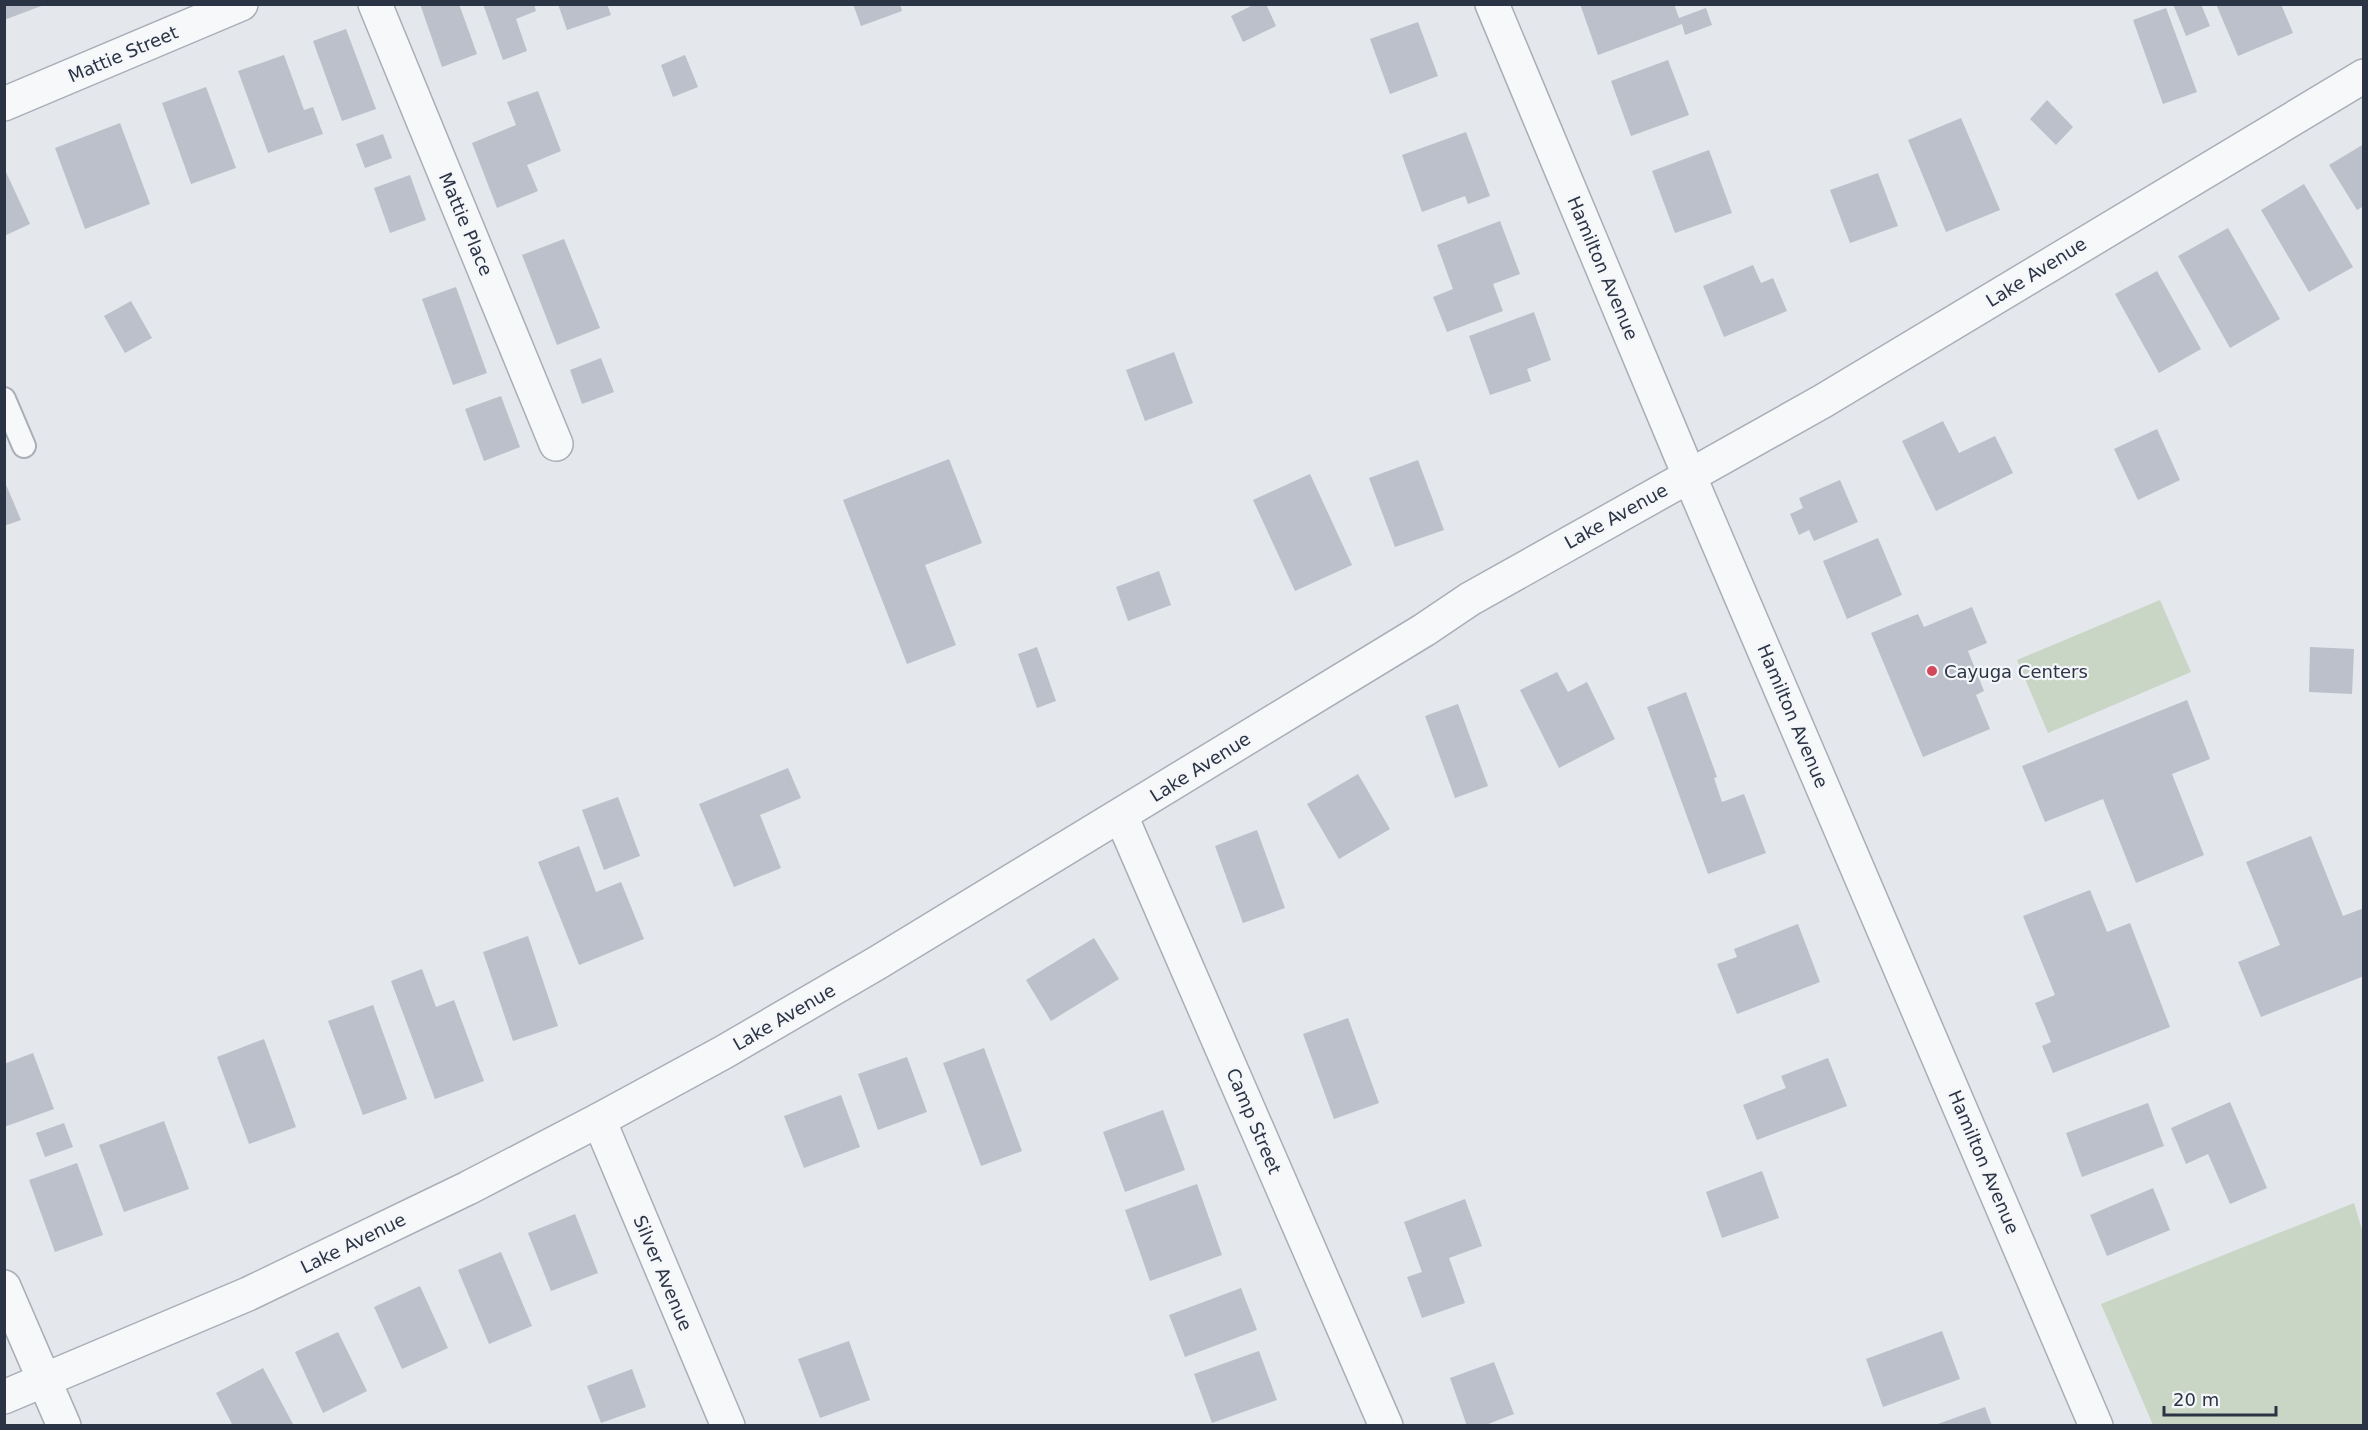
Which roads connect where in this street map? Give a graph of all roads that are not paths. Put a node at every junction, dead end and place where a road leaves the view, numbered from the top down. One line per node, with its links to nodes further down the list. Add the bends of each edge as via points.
1 (242, 4): 5 (street, Mattie Street)
2 (375, 4): 7 (street, Mattie Place)
3 (1492, 4): 9 (street, Hamilton Avenue)
4 (2364, 76): 9 (street, Lake Avenue, via 1902,354)
5 (4, 104)
6 (4, 399): 8 (lane)
7 (555, 444)
8 (24, 446)
9 (1689, 475): 10 (street, Lake Avenue, via 1470,599); 18 (street, Hamilton Avenue)
10 (1121, 816): 11 (street, Lake Avenue, via 744,1040); 17 (street, Camp Street)
11 (599, 1120): 13 (street, Lake Avenue, via 248,1294); 16 (street, Silver Avenue)
12 (4, 1287): 13 (street)
13 (45, 1380): 14 (street, Lake Avenue); 15 (street)
14 (4, 1397)
15 (64, 1425)
16 (728, 1425)
17 (1386, 1425)
18 (2096, 1425)

